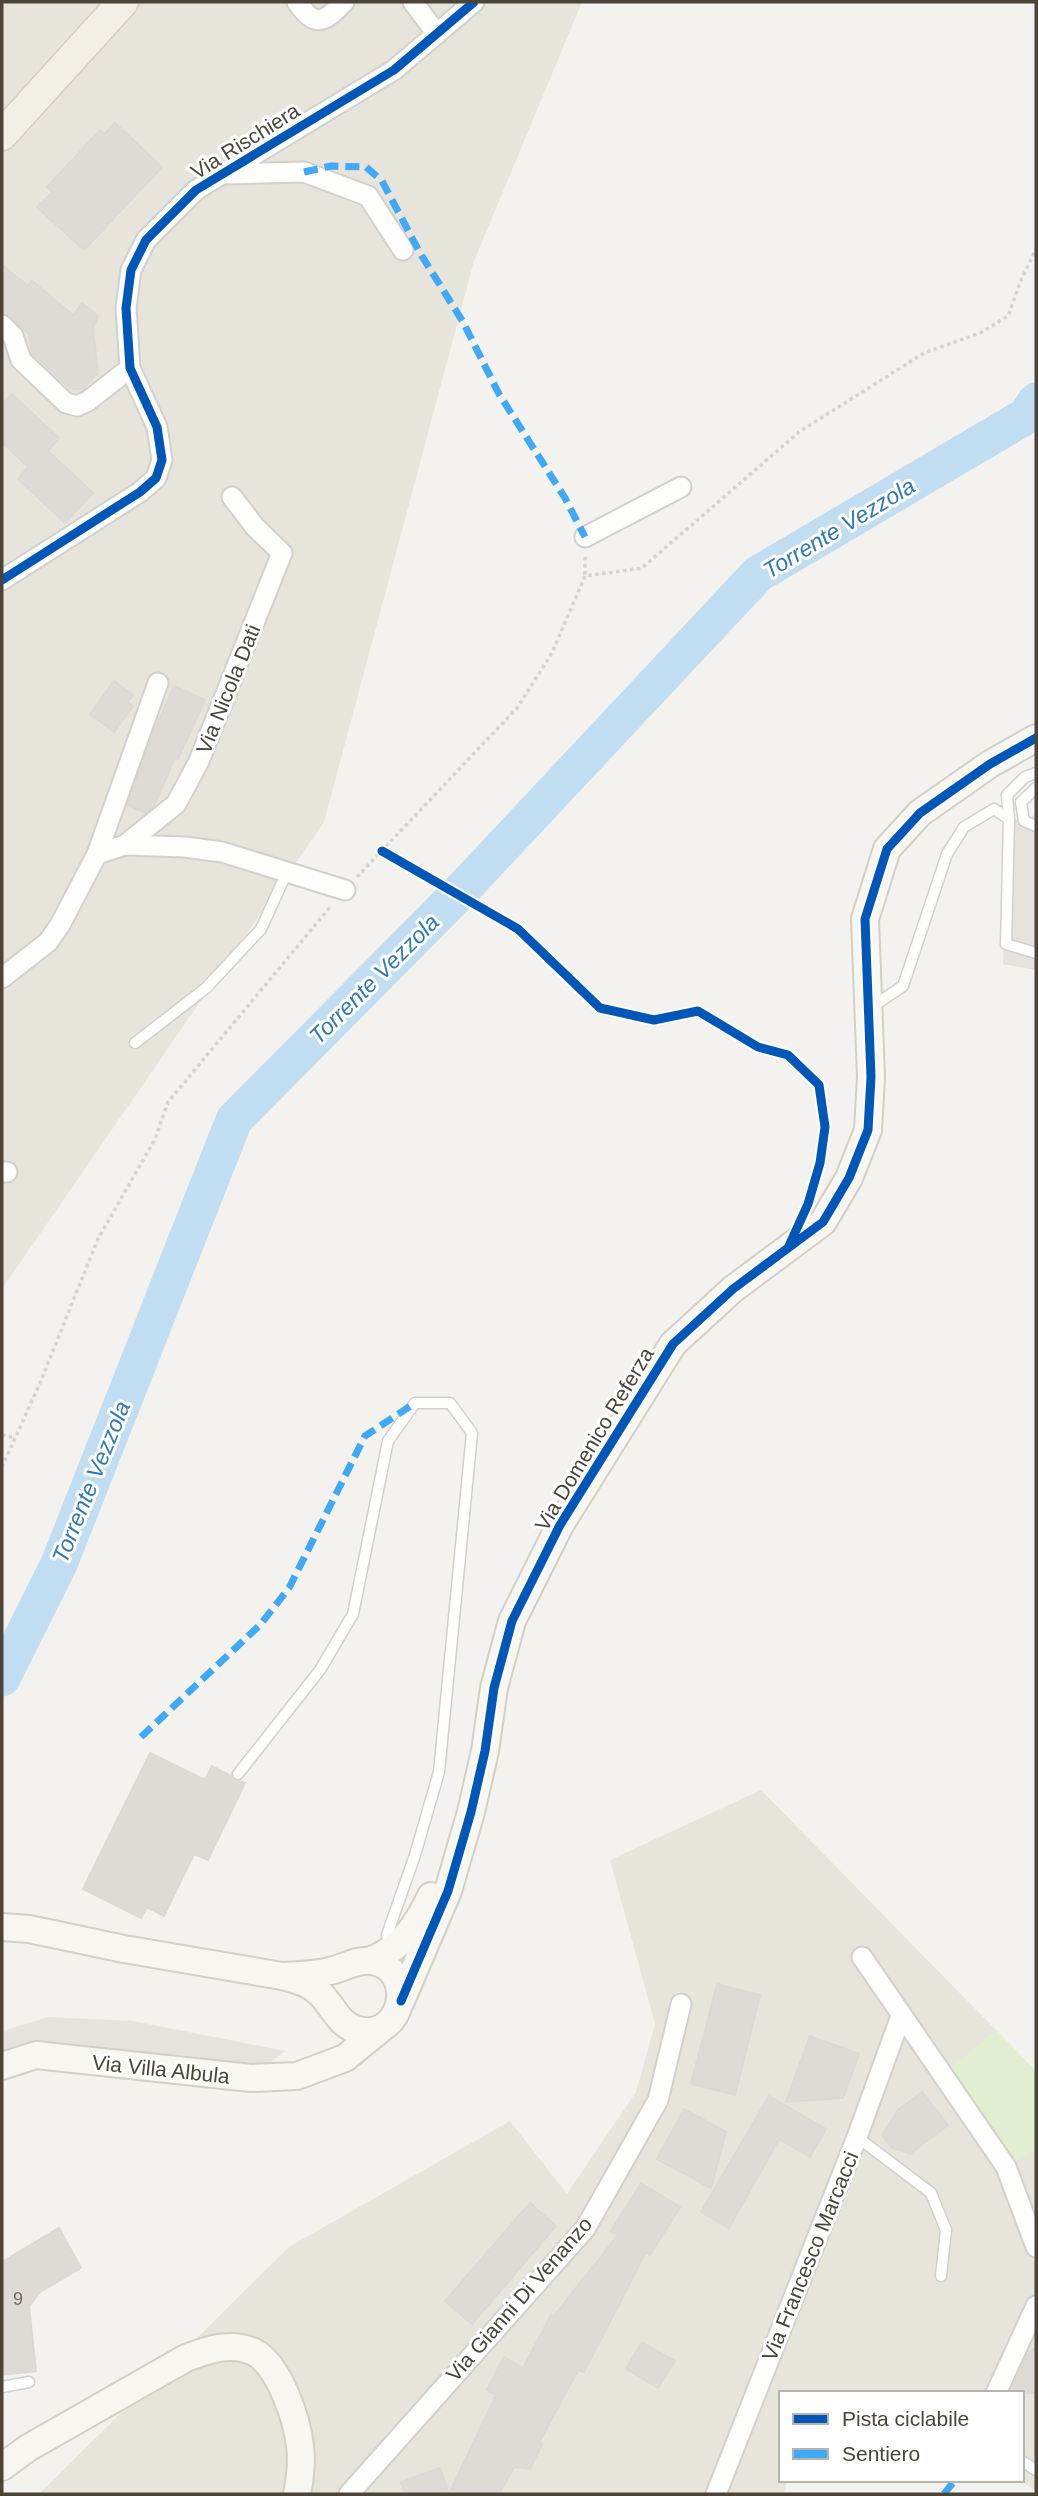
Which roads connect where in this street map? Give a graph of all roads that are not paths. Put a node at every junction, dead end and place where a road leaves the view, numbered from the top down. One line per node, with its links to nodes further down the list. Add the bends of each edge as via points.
1 (123, 2): 7 (main road)
2 (297, 2): 3 (street, via 306,15 320,20)
3 (344, 2)
4 (413, 2): 6 (street)
5 (474, 2): 6 (street, Via Rischiera)
6 (437, 34): 8 (street, Via Rischiera, via 394,69)
7 (2, 135)
8 (225, 174): 9 (street, via 304,172 368,196); 11 (street, Via Rischiera, via 196,190 146,240 131,270 126,308)
9 (403, 250)
10 (2, 325): 11 (street, via 13,336 21,360 66,403 88,401)
11 (131, 368): 15 (street, Via Rischiera, via 157,427 162,460 156,478)
12 (681, 487): 14 (street)
13 (232, 497): 22 (street, Via Nicola Dati, via 282,553 199,761 177,804)
14 (585, 537)
15 (2, 580)
16 (158, 683): 23 (street)
17 (1036, 738): 28 (street, Via Domenico Referza, via 920,813 887,849 865,919)
18 (1036, 773): 20 (lane, via 1007,795)
19 (1036, 788): 21 (lane, via 1021,802 1024,821)
20 (1009, 819): 26 (lane, via 1006,944); 28 (lane, via 994,809 964,827 947,854 903,986)
21 (1036, 826)
22 (125, 845): 23 (street, Via Nicola Dati); 24 (street, via 222,852)
23 (97, 854): 27 (street, via 48,942)
24 (287, 872): 25 (street); 29 (lane, via 261,929 206,988)
25 (345, 890)
26 (1036, 953)
27 (2, 978)
28 (867, 1010): 31 (street, Via Domenico Referza, via 868,1130 849,1178 823,1222 733,1289 673,1344 560,1525 512,1621 494,1688)
29 (135, 1043)
30 (239, 1774): 34 (lane, via 320,1670 353,1614 388,1441 415,1402 450,1403 472,1433 439,1772 387,1935)
31 (471, 1812): 34 (street, Via Domenico Referza, via 405,1940); 36 (street, Via Domenico Referza, via 448,1891)
32 (2, 1927): 35 (street)
33 (862, 1957): 39 (street)
34 (369, 1959): 35 (street, via 329,1972); 36 (street, via 391,1970); 38 (street, via 338,1974 330,1996)
35 (282, 1976): 38 (street, via 317,1990)
36 (401, 2001): 40 (street, via 398,2012)
37 (681, 2004): 52 (street, Via Gianni Di Venanzo, via 658,2099 584,2229)
38 (336, 2014): 40 (street, via 359,2031); 42 (street, via 339,2033 334,2051)
39 (901, 2016): 43 (street, Via Francesco Marcacci); 44 (street, via 1006,2167)
40 (382, 2028): 42 (street, Via Villa Albula, via 345,2058)
41 (2, 2066): 42 (street, Via Villa Albula, via 36,2055 251,2078 297,2076)
42 (321, 2067)
43 (857, 2137): 45 (lane, via 931,2193 946,2230); 53 (street, Via Francesco Marcacci)
44 (1036, 2247)
45 (941, 2276)
46 (1036, 2305): 49 (street)
47 (29, 2382): 48 (lane)
48 (2, 2387)
49 (997, 2391)
50 (2, 2467): 51 (street, via 186,2358 212,2348 237,2347 254,2352 270,2366 284,2391 300,2447)
51 (297, 2494)
52 (349, 2494)
53 (716, 2494)

